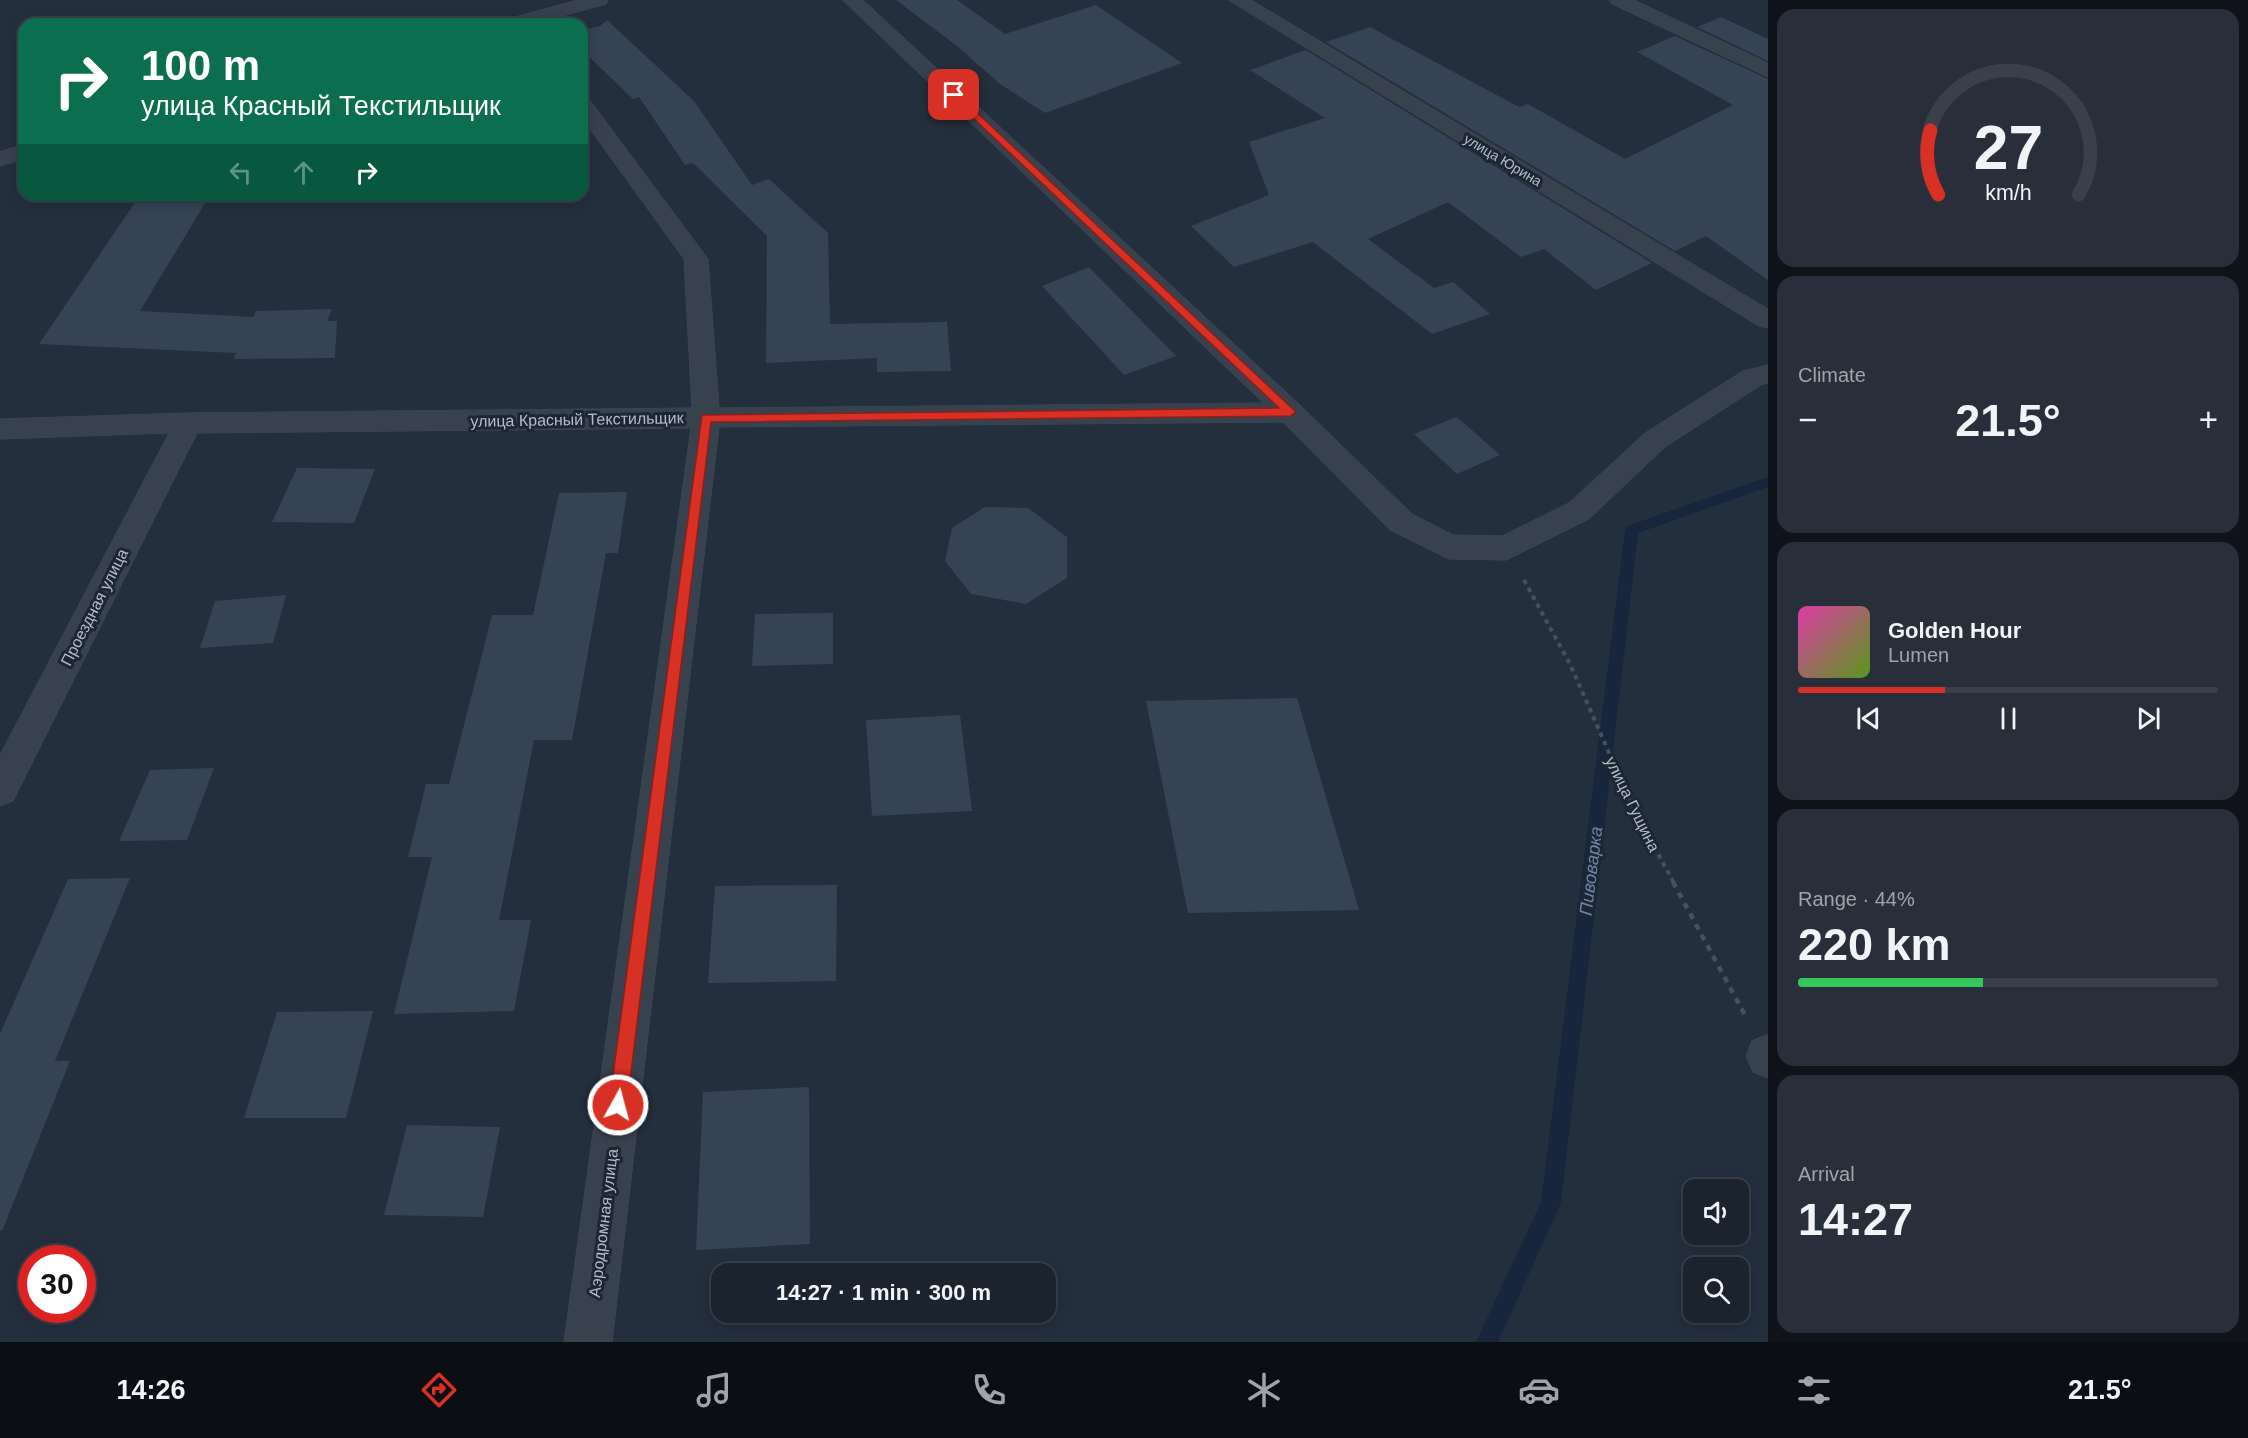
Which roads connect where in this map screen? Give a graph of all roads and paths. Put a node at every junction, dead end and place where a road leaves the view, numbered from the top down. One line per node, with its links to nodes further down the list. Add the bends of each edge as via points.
1 (599, 0): 5 (street)
2 (852, 0): 12 (street)
3 (1238, 0): 10 (street, улица Юрина)
4 (1619, 0): 6 (street)
5 (521, 18)
6 (1768, 70)
7 (588, 111): 13 (street, Аэродромная улица, via 696,259)
8 (18, 154): 9 (street)
9 (0, 159)
10 (1768, 320)
11 (1768, 374): 16 (street, via 1752,378 1655,440 1579,511)
12 (1290, 412): 13 (street, улица Красный Текстильщик); 16 (street, via 1401,522 1449,547)
13 (706, 418): 14 (street, улица Красный Текстильщик); 19 (street, Аэродромная улица)
14 (188, 423): 15 (street, улица Красный Текстильщик); 17 (street, Проездная улица)
15 (0, 429)
16 (1506, 548): 18 (path, улица Гущина, via 1570,664 1635,812)
17 (0, 790)
18 (1768, 1057)
19 (588, 1342)

